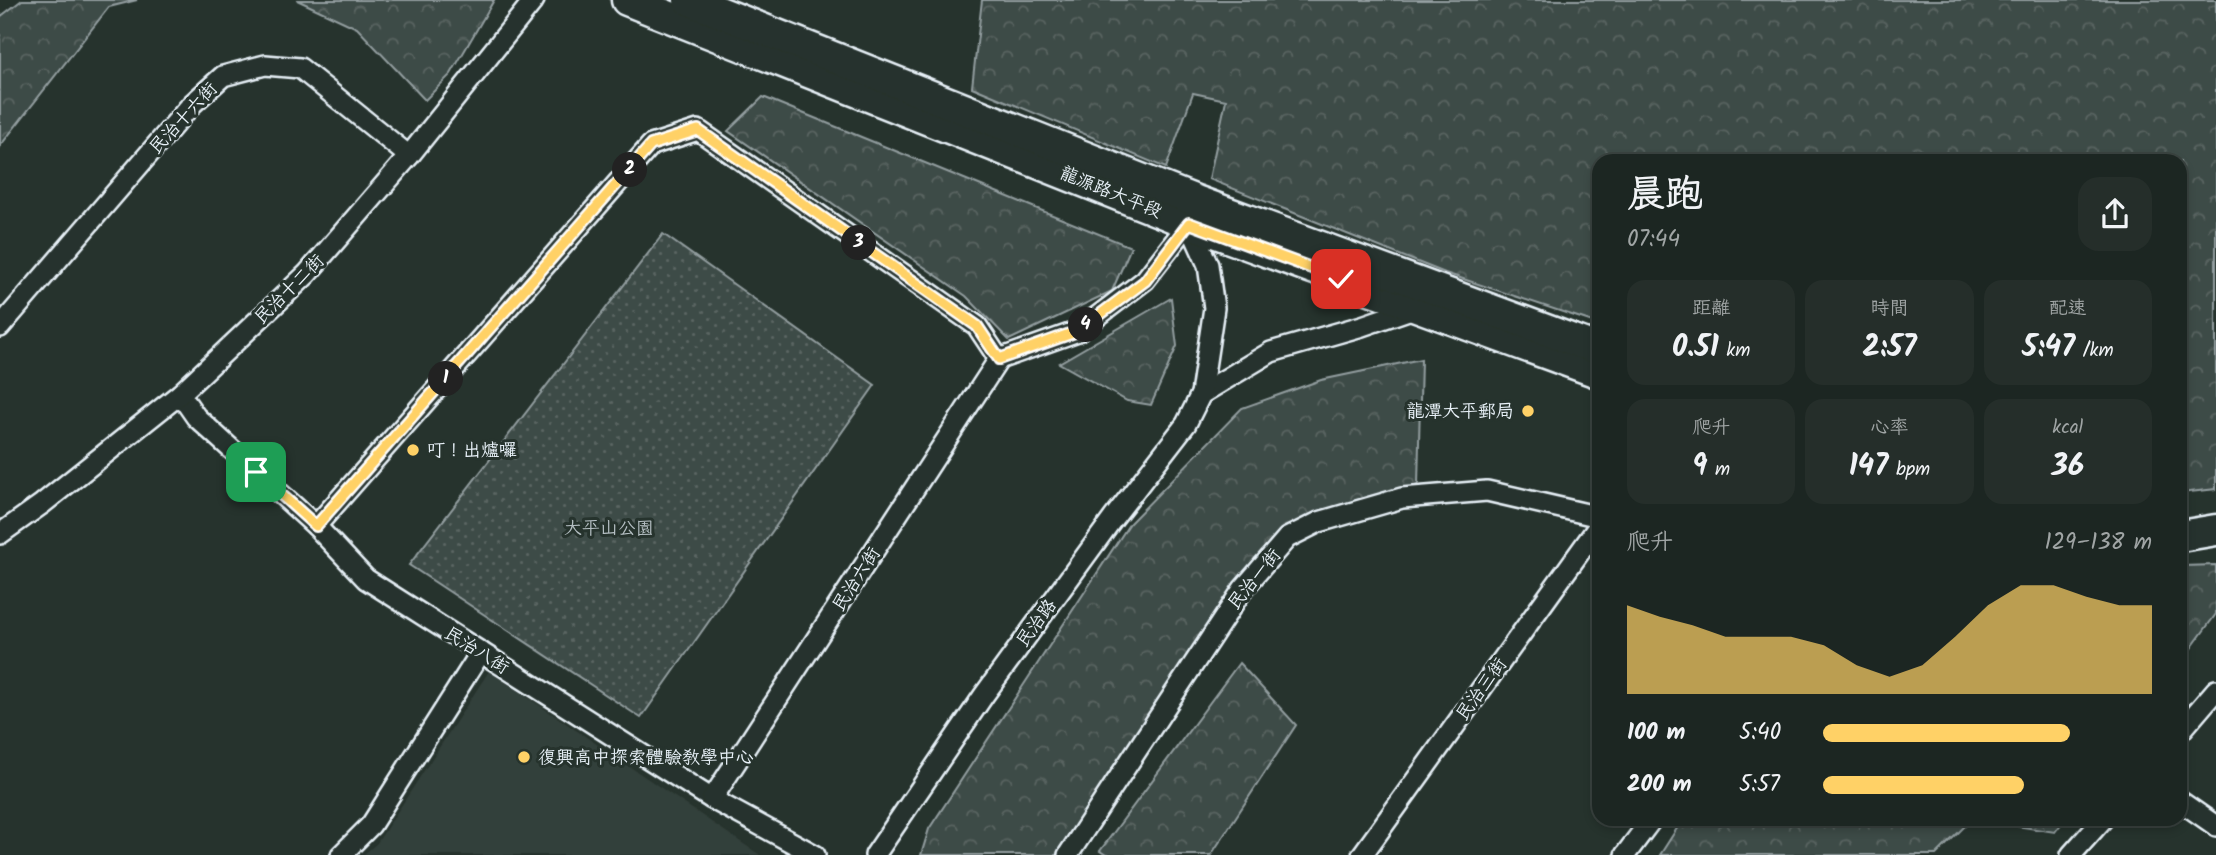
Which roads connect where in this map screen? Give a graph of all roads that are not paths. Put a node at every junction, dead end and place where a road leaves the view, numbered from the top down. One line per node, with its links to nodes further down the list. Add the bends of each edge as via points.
1 (534, 0): 4 (street, 民治十二街)
2 (627, 0): 5 (main road, 龍源路大平段)
3 (689, 0): 5 (main road, 龍源路大平段)
4 (410, 156): 7 (street, 民治十六街, via 300,68 265,65 223,76 191,105); 11 (street, 民治十二街, via 307,274)
5 (1192, 212): 6 (main road, 龍源路大平段); 9 (street, via 1145,281 1078,331); 12 (street, via 1208,265 1214,307)
6 (1422, 297): 8 (main road, 龍源路大平段); 10 (main road, 龍源路大平段); 12 (street, via 1362,326 1271,352)
7 (0, 327)
8 (1592, 348)
9 (999, 359): 14 (street, via 977,326 698,130 651,145); 22 (street, 民治六街)
10 (1592, 370)
11 (180, 394): 14 (street, 民治八街, via 196,417); 16 (street, 民治十二街)
12 (1201, 394): 29 (street, 民治路, via 1186,424 984,695)
13 (1592, 515): 30 (street, 民治一街, via 1487,491 1402,498 1319,522 1287,538 1243,589)
14 (316, 526): 19 (street, 民治八街, via 366,579)
15 (2216, 530): 18 (main road)
16 (0, 534)
17 (1592, 535): 31 (street, 民治三街)
18 (2187, 535)
19 (481, 652): 22 (street, 民治八街); 27 (street, via 371,825)
20 (2216, 690): 21 (street)
21 (2187, 724)
22 (712, 799): 28 (street, 民治八街)
23 (2187, 806): 26 (street)
24 (1647, 826): 32 (street)
25 (2097, 826): 33 (street)
26 (2216, 826)
27 (341, 855)
28 (815, 855)
29 (875, 855)
30 (1068, 855)
31 (1362, 855)
32 (1625, 855)
33 (2071, 855)

